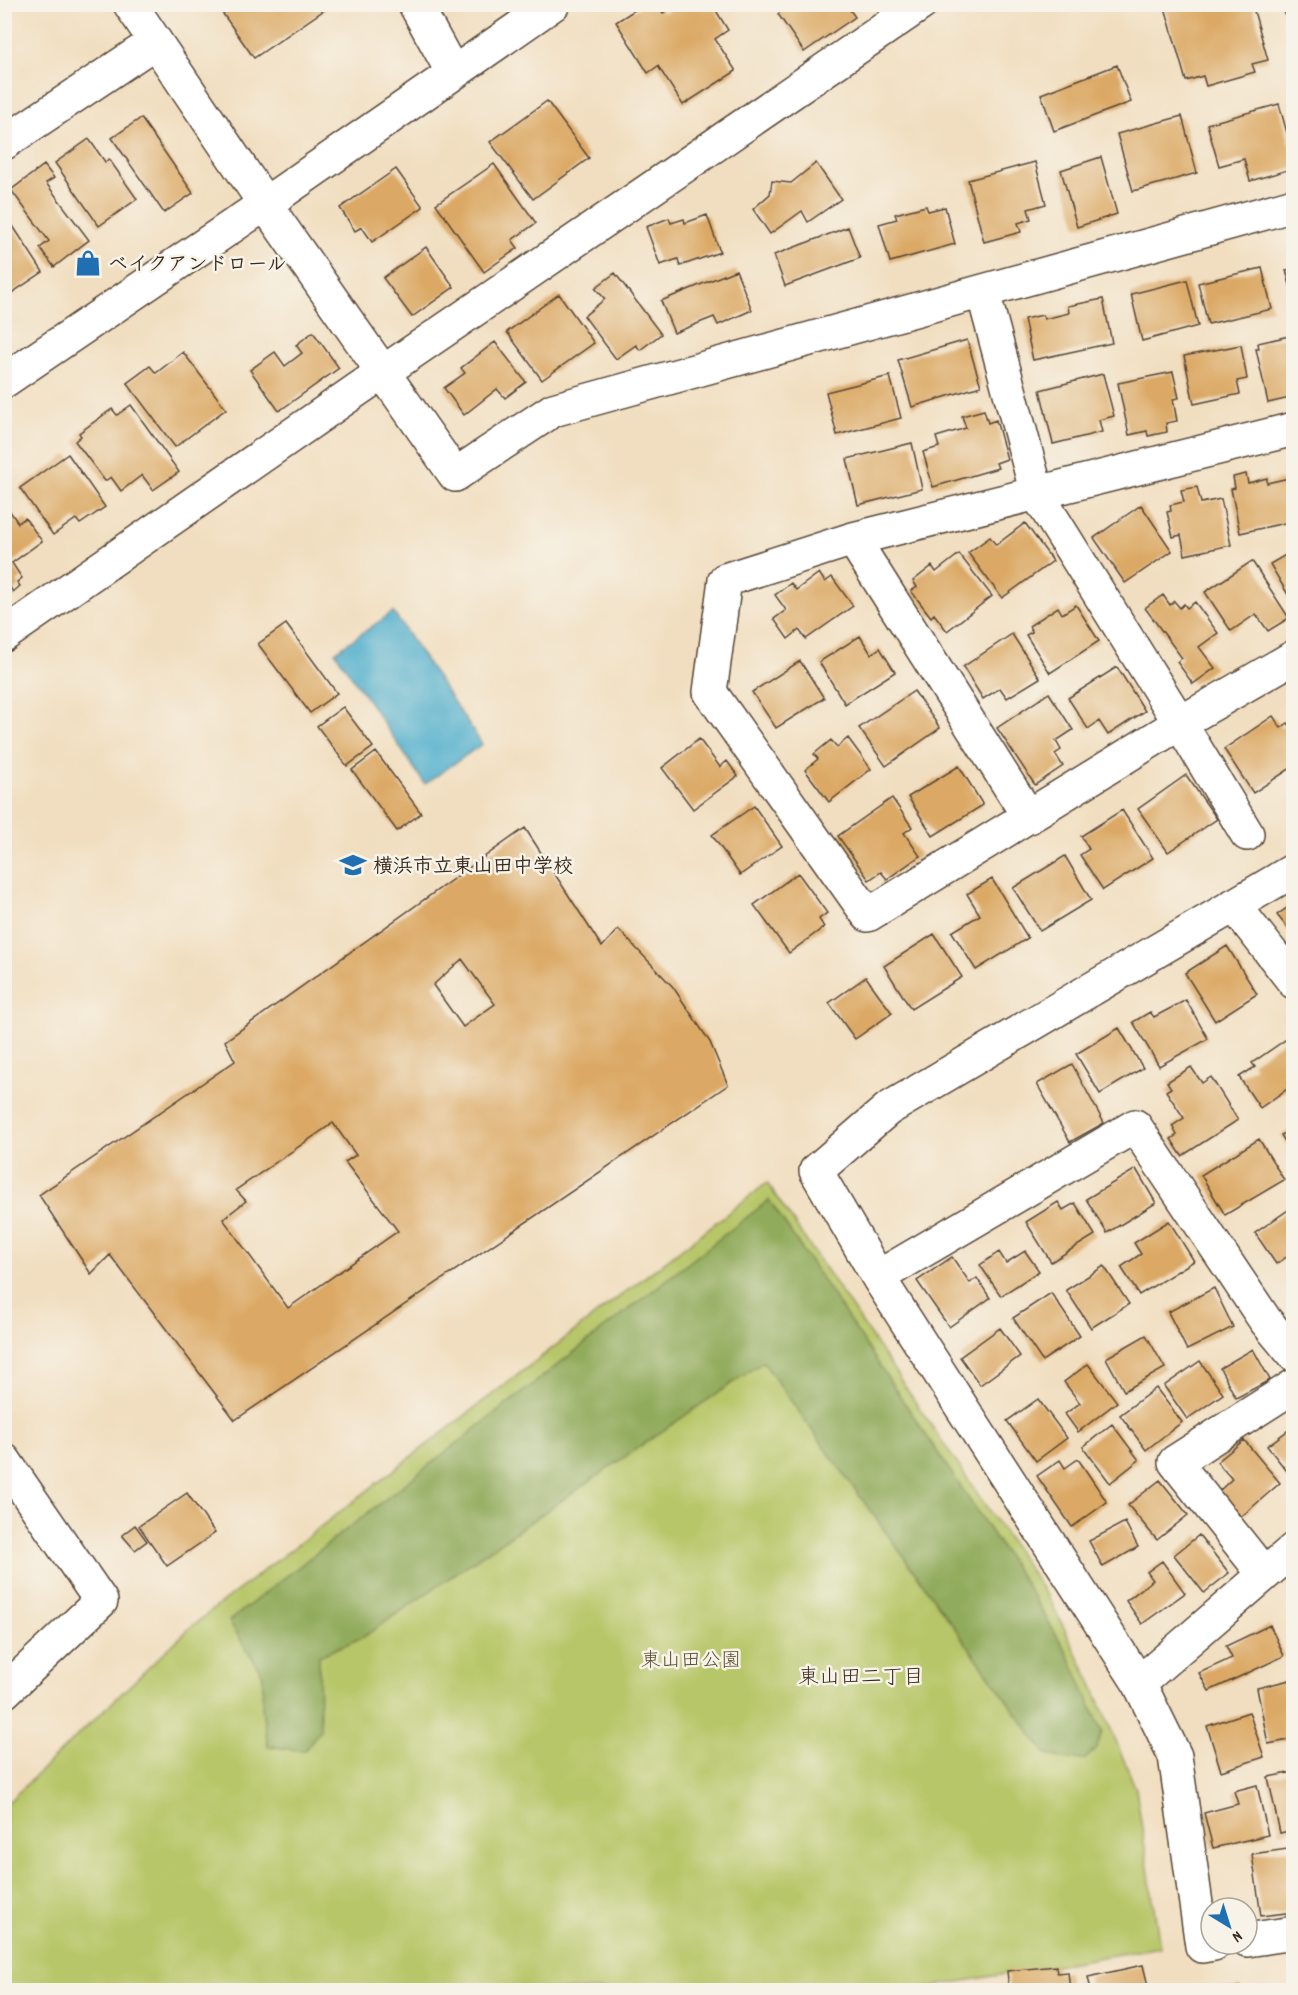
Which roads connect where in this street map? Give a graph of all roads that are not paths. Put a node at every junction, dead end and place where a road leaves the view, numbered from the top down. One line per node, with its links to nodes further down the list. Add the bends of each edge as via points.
1 (130, 4): 5 (street)
2 (415, 4): 6 (street)
3 (553, 4): 6 (street)
4 (921, 4): 11 (street)
5 (155, 42): 7 (street); 8 (street)
6 (453, 73): 8 (street)
7 (4, 143)
8 (265, 204): 11 (street); 12 (street)
9 (1293, 205): 10 (street)
10 (983, 292): 11 (street, via 553,410 454,475); 14 (street)
11 (382, 373): 16 (street)
12 (4, 381)
13 (1293, 429): 14 (street)
14 (1037, 494): 15 (street); 18 (street)
15 (853, 539): 19 (street); 19 (street, via 725,580 710,692 868,915)
16 (4, 636)
17 (1293, 657): 18 (street)
18 (1180, 723): 19 (street); 20 (street)
19 (1029, 817)
20 (1247, 834)
21 (1293, 870): 22 (street)
22 (1233, 905): 23 (street); 24 (street, via 888,1109 816,1171)
23 (1293, 982)
24 (878, 1277): 25 (street, via 1136,1126 1265,1320); 30 (street)
25 (1293, 1355)
26 (1293, 1386): 29 (street, via 1175,1462)
27 (4, 1460): 31 (street, via 101,1601)
28 (1293, 1549): 29 (street)
29 (1264, 1574): 30 (street)
30 (1139, 1683): 32 (street, via 1175,1756)
31 (4, 1692)
32 (1199, 1925)
33 (1293, 1933): 34 (street)
34 (1259, 1938)

